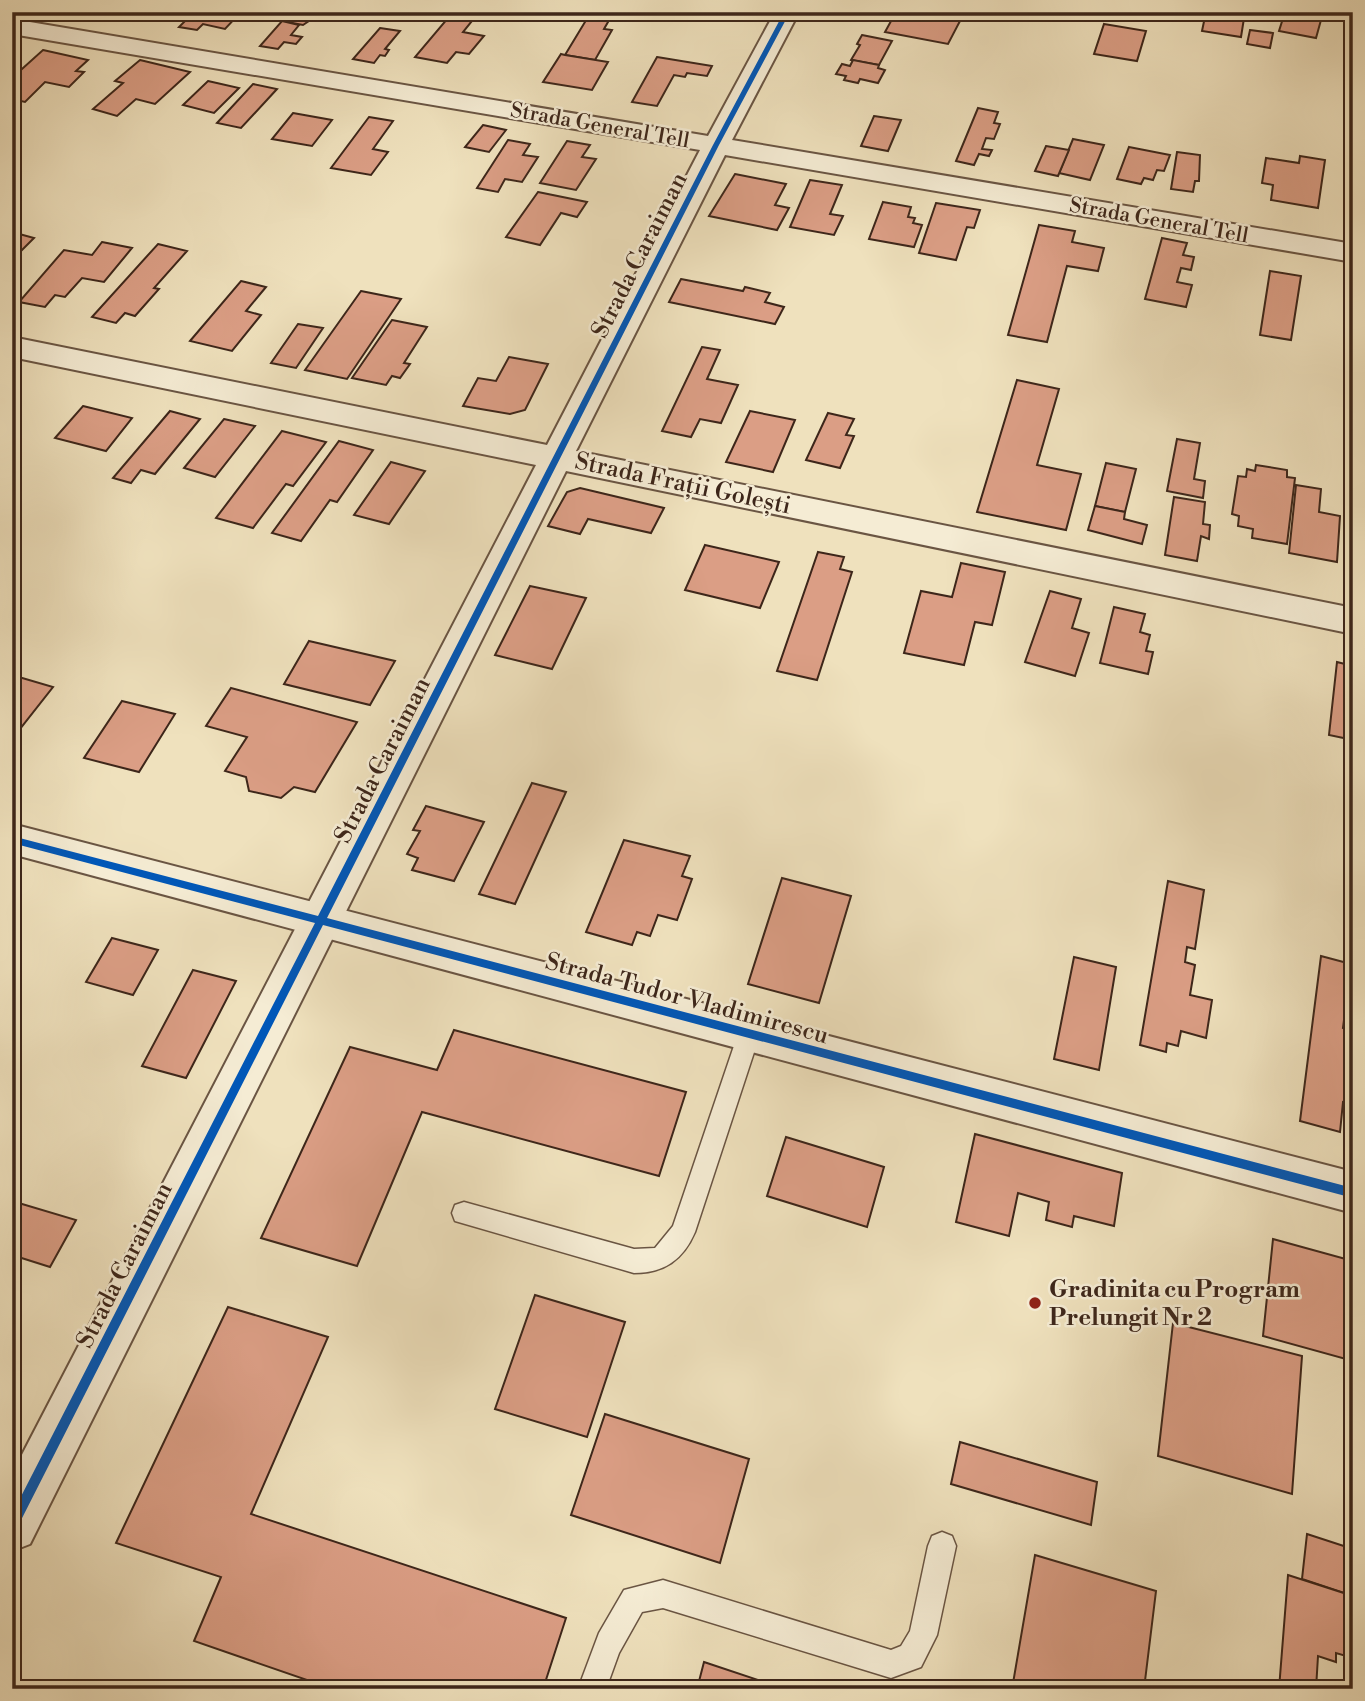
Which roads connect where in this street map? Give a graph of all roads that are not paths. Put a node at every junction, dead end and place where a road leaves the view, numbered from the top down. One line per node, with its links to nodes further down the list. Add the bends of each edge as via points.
1 (786, 12): 3 (street, Strada Caraiman)
2 (12, 26): 3 (street, Strada General Tell)
3 (716, 145): 4 (street, Strada General Tell); 6 (street, Strada Caraiman)
4 (1353, 253)
5 (12, 347): 6 (street, Strada Frații Golești)
6 (557, 457): 7 (street, Strada Frații Golești); 9 (street, Strada Caraiman)
7 (1353, 621)
8 (12, 839): 9 (street, Strada Tudor Vladimirescu)
9 (321, 922): 10 (street, Strada Tudor Vladimirescu); 13 (street, Strada Caraiman)
10 (749, 1034): 11 (street, Strada Tudor Vladimirescu); 12 (lane, via 682,1232 668,1254 654,1262 634,1261)
11 (1353, 1193)
12 (464, 1213)
13 (12, 1526)
14 (942, 1546): 15 (lane, via 923,1635 911,1657 891,1664 663,1594 634,1600 617,1624)
15 (592, 1689)

